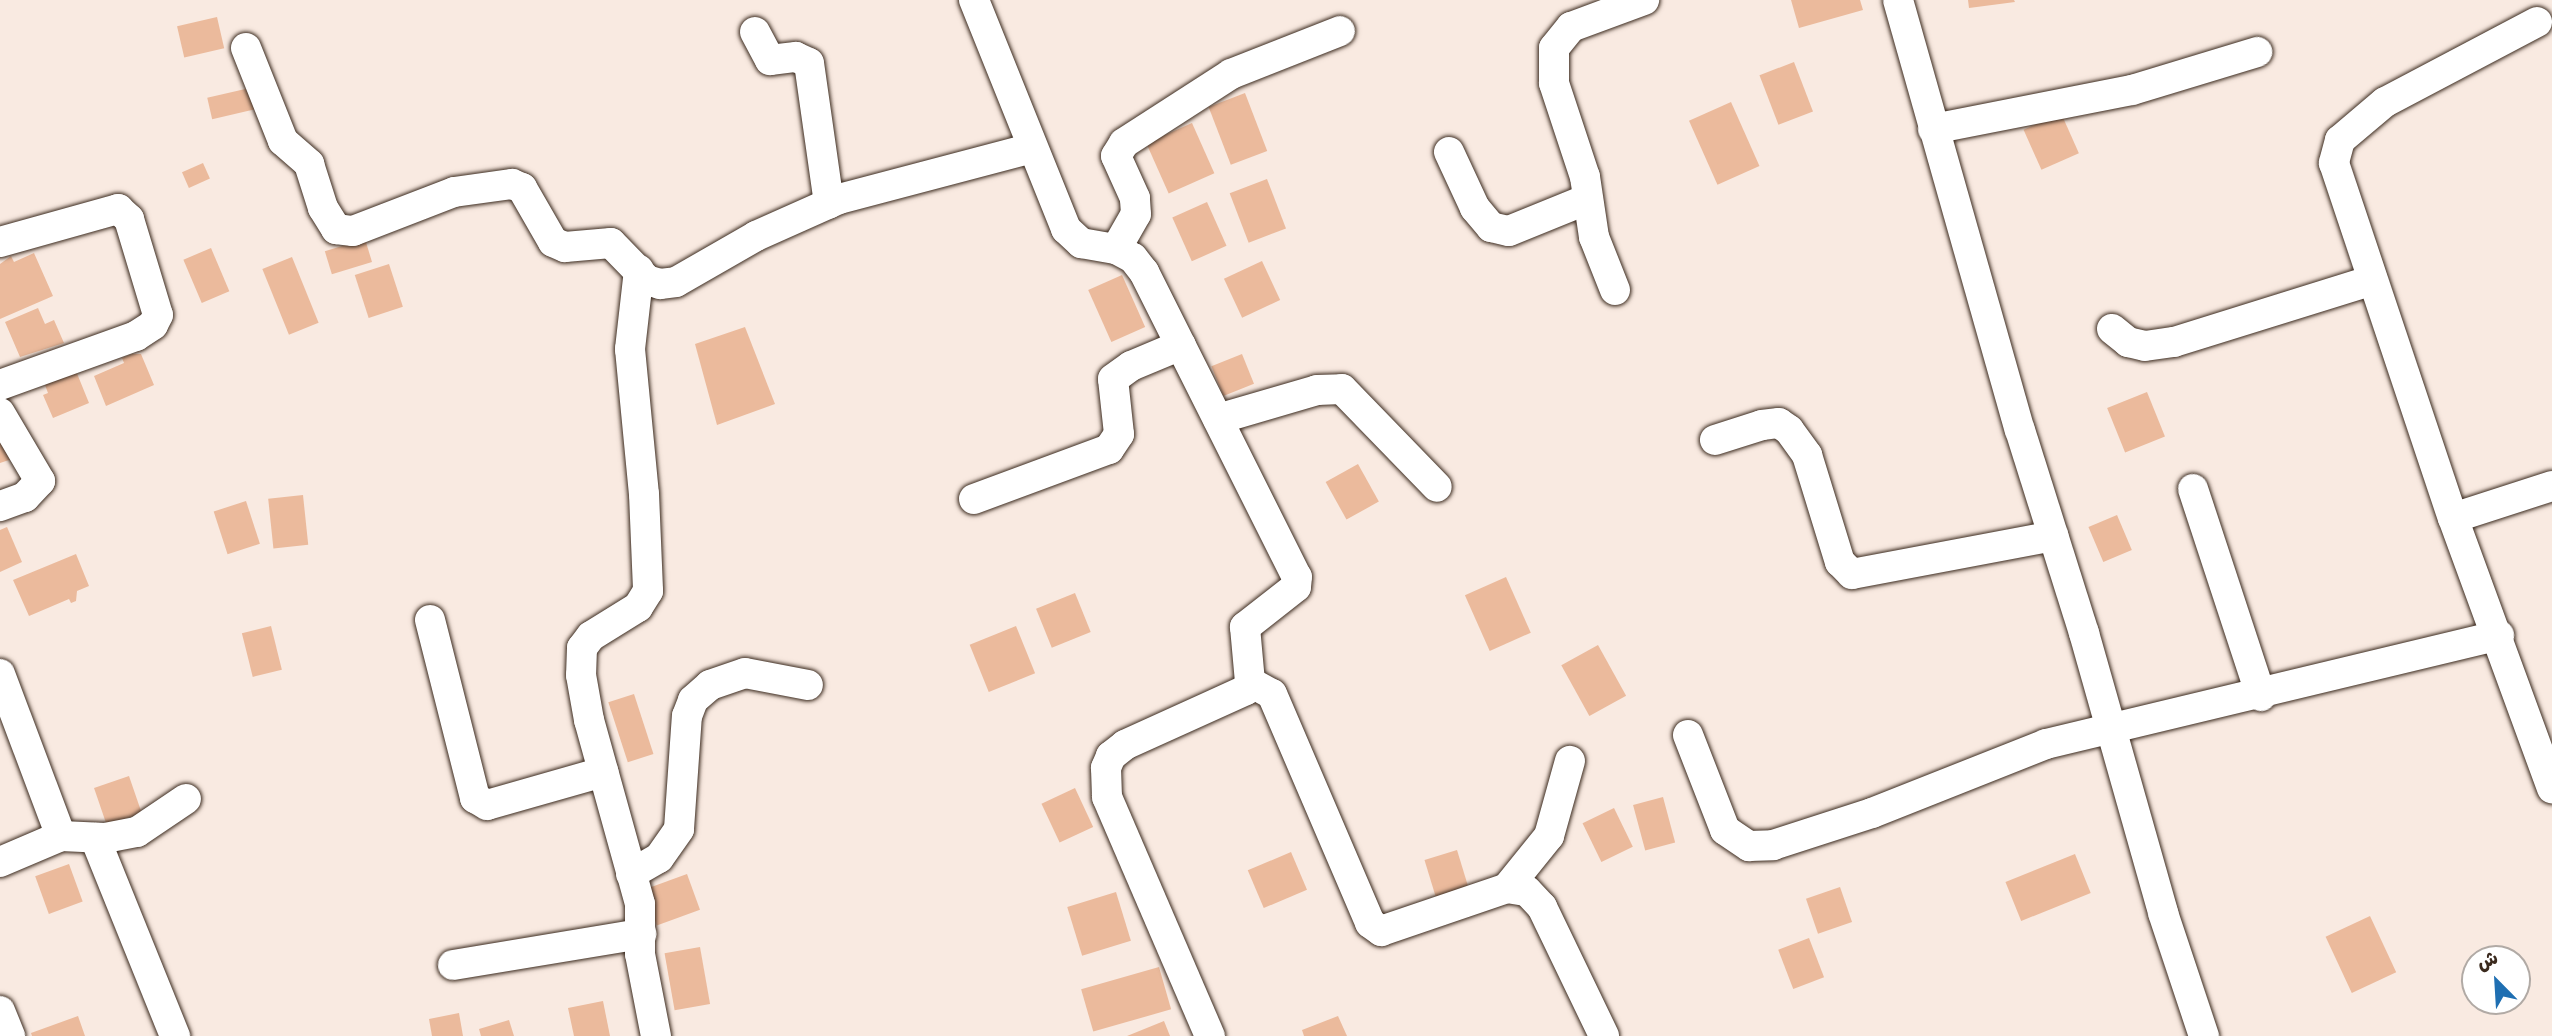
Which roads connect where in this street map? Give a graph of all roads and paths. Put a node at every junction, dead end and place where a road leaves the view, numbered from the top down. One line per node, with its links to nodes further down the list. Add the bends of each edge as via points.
1 (974, 0): 10 (street)
2 (1644, 0): 12 (street, via 1571,27 1554,48 1554,83)
3 (1898, 0): 9 (street)
4 (2537, 22): 17 (street, via 2385,102 2340,140 2334,163)
5 (1340, 31): 15 (street, via 1231,74 1124,143 1116,156 1137,208)
6 (755, 32): 13 (street, via 771,60 796,57 808,63)
7 (246, 48): 16 (street, via 283,141 309,164 323,208 336,229 353,231 454,192 512,184 522,188 553,242 565,247 611,243)
8 (2258, 52): 9 (street, via 2119,93)
9 (1933, 129): 31 (street)
10 (1032, 148): 13 (street); 15 (street, via 1073,237)
11 (1449, 152): 12 (street, via 1475,208 1491,227 1509,231)
12 (1588, 199): 18 (street, via 1594,237)
13 (829, 204): 16 (street, via 756,236 676,282 652,283)
14 (0, 242): 21 (street, via 118,209 129,219 158,315 153,325 136,336)
15 (1116, 249): 20 (street, via 1133,258 1144,272)
16 (639, 270): 41 (street, via 630,349 648,586 638,607 591,636 582,648 582,692)
17 (2373, 281): 19 (street, via 2174,342 2145,346 2128,342); 30 (street)
18 (1615, 290)
19 (2112, 329)
20 (1181, 345): 23 (street); 28 (street, via 1130,366 1113,379 1119,434 1109,449)
21 (0, 385)
22 (0, 413): 29 (street, via 40,481 25,497)
23 (1218, 419): 26 (street, via 1317,390 1342,389); 35 (street, via 1297,578 1296,587 1245,627)
24 (1715, 440): 31 (street, via 1762,425 1779,423 1789,430 1807,455 1840,562 1852,574)
25 (2552, 486): 30 (street)
26 (1437, 487)
27 (2193, 489): 37 (street)
28 (974, 499)
29 (0, 506)
30 (2453, 518): 33 (street)
31 (2053, 536): 38 (street)
32 (430, 620): 41 (street, via 473,793 480,802 494,804)
33 (2499, 635): 37 (street); 42 (street)
34 (0, 674): 44 (street)
35 (1250, 682): 48 (street, via 1272,694 1376,929 1393,929); 55 (street, via 1239,697 1125,745 1111,756 1106,768 1107,797)
36 (808, 685): 47 (street, via 745,673 710,685 693,700 687,716 679,829 659,858)
37 (2261, 696): 38 (street)
38 (2112, 730): 39 (street, via 2046,744 1828,828 1773,845 1749,846 1735,840 1717,816); 57 (street, via 2163,913)
39 (1688, 735)
40 (1570, 761): 48 (street, via 1549,836)
41 (603, 772): 47 (street)
42 (2550, 779)
43 (186, 799): 45 (street, via 137,832)
44 (61, 836): 45 (street); 46 (street)
45 (94, 838): 53 (street)
46 (0, 862)
47 (631, 874): 49 (street, via 640,904)
48 (1507, 888): 56 (street, via 1527,891 1542,907)
49 (641, 934): 50 (street); 54 (street, via 640,954)
50 (453, 965)
51 (0, 1012): 52 (street)
52 (10, 1036)
53 (175, 1036)
54 (656, 1036)
55 (1210, 1036)
56 (1604, 1036)
57 (2204, 1036)

